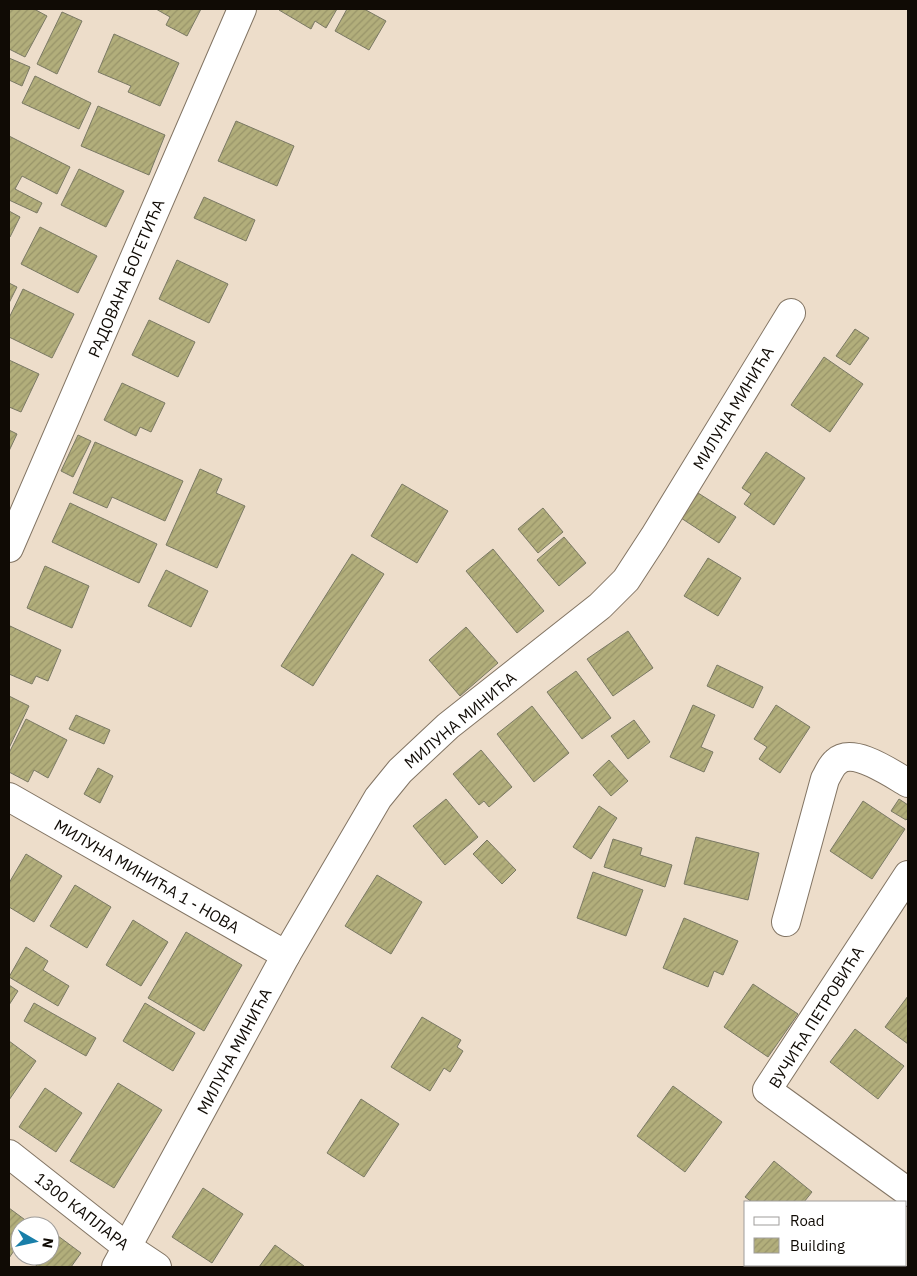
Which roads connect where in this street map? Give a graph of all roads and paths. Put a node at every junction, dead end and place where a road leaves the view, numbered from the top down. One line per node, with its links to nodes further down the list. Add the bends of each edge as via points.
1 (242, 9): 3 (street, РАДОВАНА БОГЕТИЋА)
2 (791, 313): 8 (street, МИЛУНА МИНИЋА, via 626,580 600,606 448,726 400,771 368,813)
3 (9, 548)
4 (908, 783): 7 (street, via 861,759 849,756 836,762 825,779)
5 (9, 797): 8 (street, МИЛУНА МИНИЋА 1 - НОВА)
6 (908, 875): 10 (street, ВУЧИЋА ПЕТРОВИЋА, via 767,1090)
7 (786, 922)
8 (286, 955): 11 (street, МИЛУНА МИНИЋА)
9 (9, 1154): 11 (street, 1300 КАПЛАРА)
10 (908, 1192)
11 (122, 1257): 12 (street, 1300 КАПЛАРА)
12 (157, 1267)

